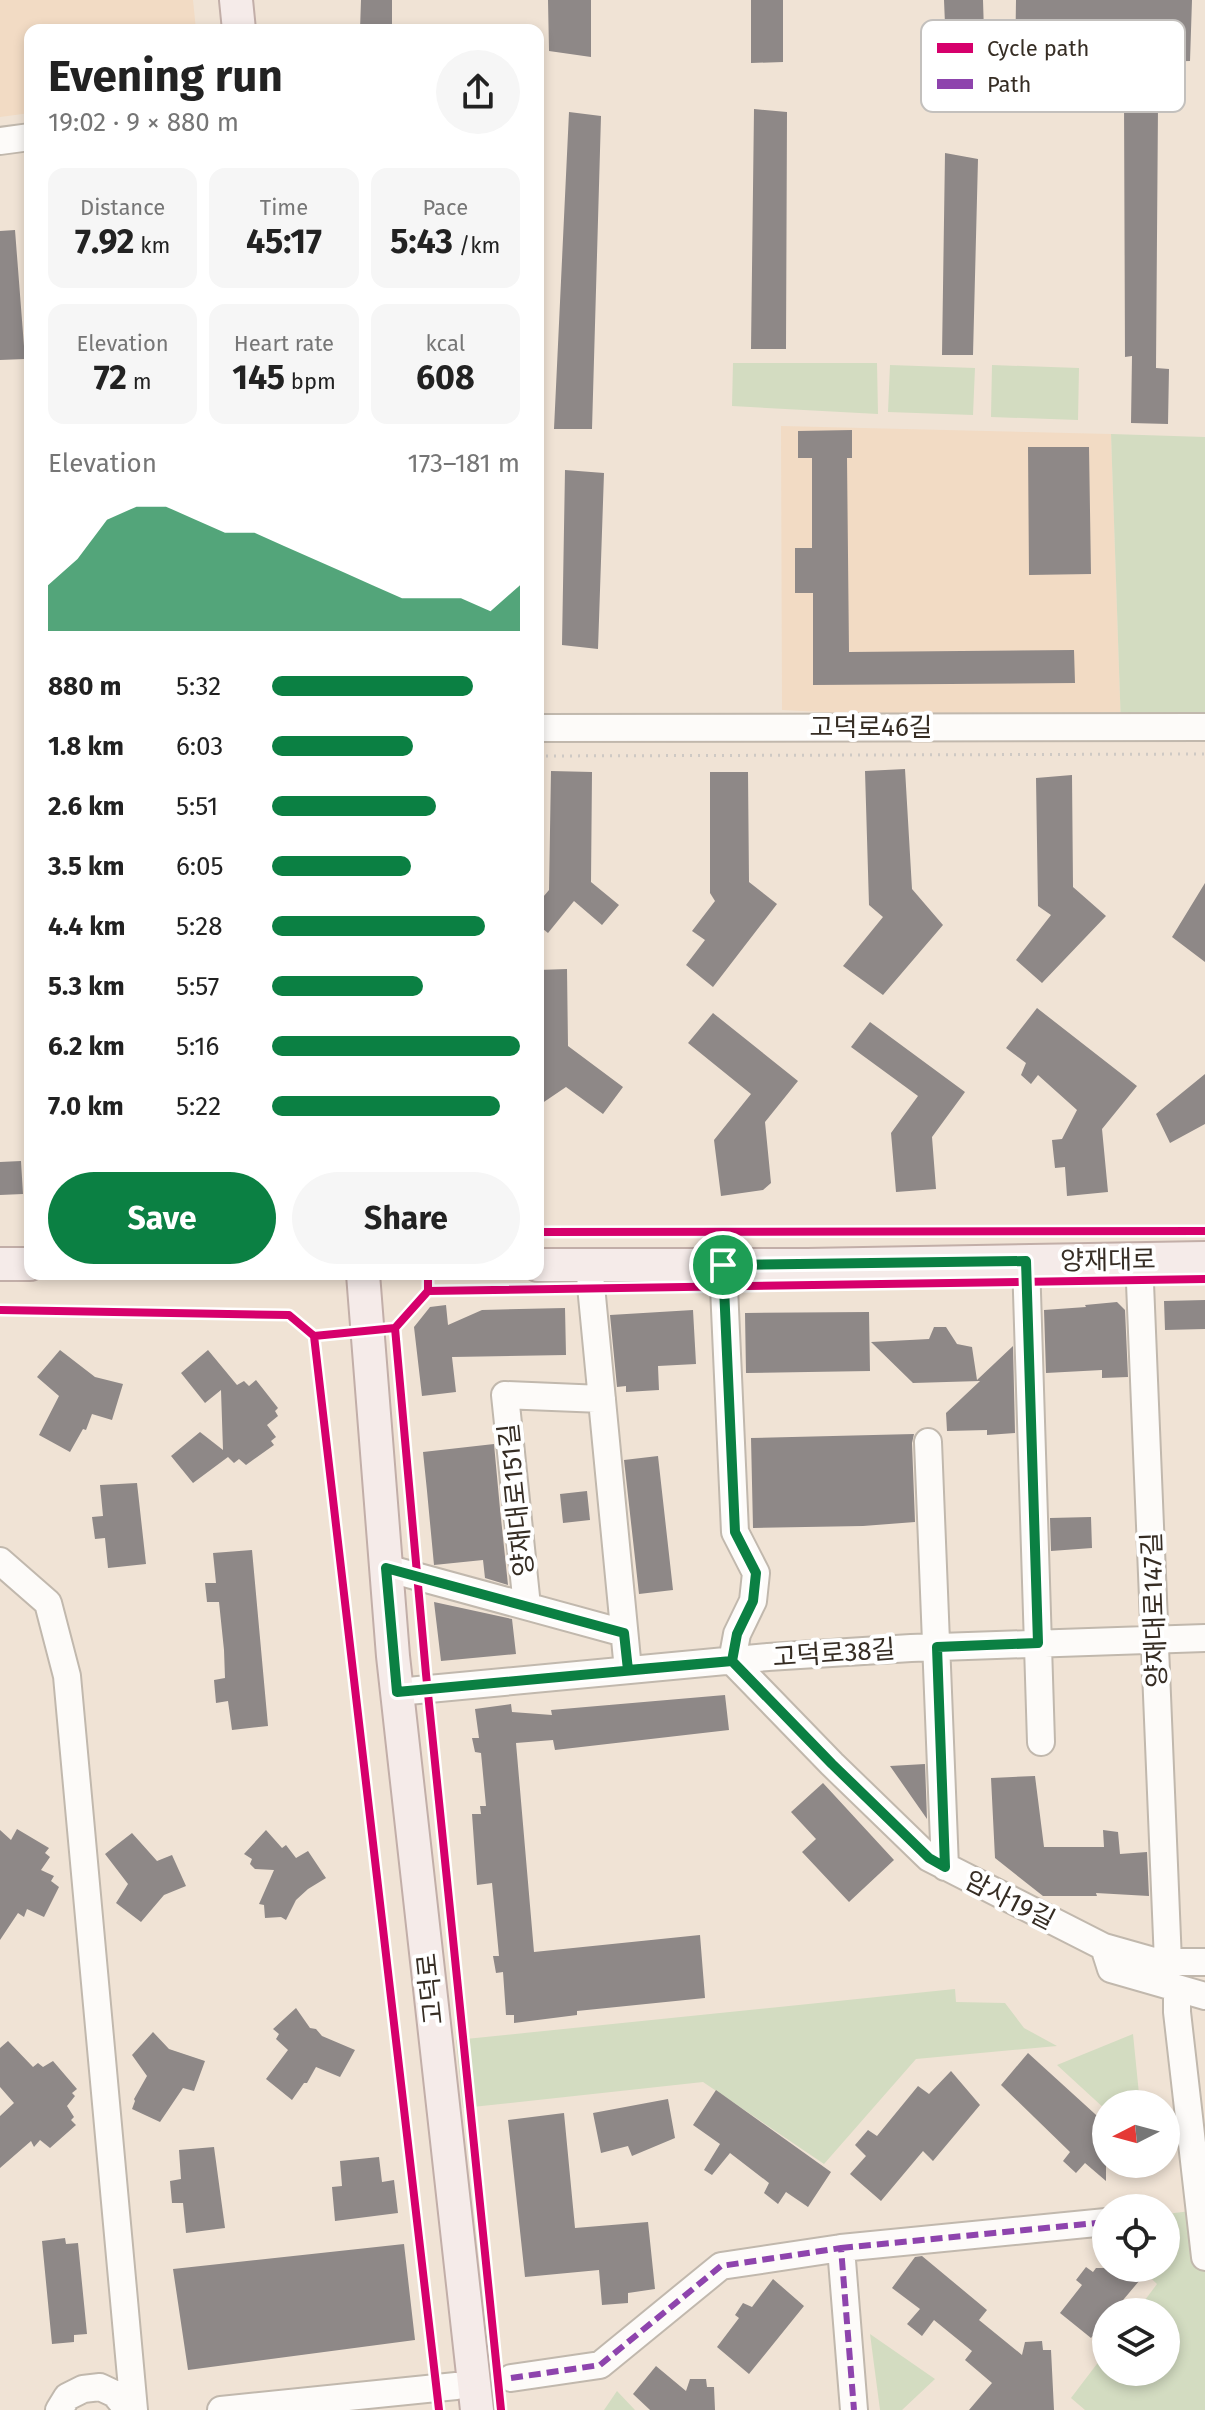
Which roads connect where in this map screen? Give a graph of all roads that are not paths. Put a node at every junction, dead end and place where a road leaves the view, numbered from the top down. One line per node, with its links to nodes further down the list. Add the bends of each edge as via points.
1 (236, 0): 2 (main road)
2 (238, 24)
3 (24, 138): 4 (street)
4 (0, 141)
5 (1205, 727): 6 (street, 고덕로46길)
6 (544, 728)
7 (1205, 1258): 8 (main road, 양재대로)
8 (1139, 1259): 9 (main road, 양재대로); 23 (street, 양재대로147길)
9 (1026, 1261): 14 (main road, 양재대로); 24 (street)
10 (0, 1264): 11 (main road)
11 (24, 1264)
12 (544, 1265): 13 (main road, 양재대로)
13 (589, 1265): 14 (main road, 양재대로); 16 (street)
14 (723, 1265): 26 (street, via 735,1532 756,1573 753,1601 737,1634)
15 (363, 1280): 19 (main road, 고덕로)
16 (602, 1399): 20 (street, 양재대로151길, via 505,1395); 21 (street)
17 (928, 1442): 25 (street)
18 (0, 1561): 43 (street, via 48,1603 67,1676)
19 (386, 1568): 20 (street); 28 (main road, 고덕로)
20 (527, 1606): 21 (street)
21 (624, 1633): 27 (street)
22 (1205, 1638): 23 (street, 고덕로38길)
23 (1156, 1639): 24 (street, 고덕로38길); 32 (street, 양재대로147길)
24 (1038, 1643): 25 (street, 고덕로38길); 29 (street)
25 (937, 1647): 26 (street, 고덕로38길); 30 (street)
26 (732, 1661): 27 (street, 고덕로38길); 30 (street, 암사19길, via 886,1817)
27 (628, 1670): 28 (street, 고덕로38길)
28 (397, 1692): 40 (main road, 고덕로)
29 (1041, 1742)
30 (945, 1867): 31 (street, 암사19길)
31 (1104, 1947): 32 (street); 34 (street, 암사19길, via 1111,1969)
32 (1168, 1962): 33 (street)
33 (1205, 1962)
34 (1177, 1989): 35 (street, 암사19길); 38 (street)
35 (1205, 1996)
36 (1092, 2223): 37 (street)
37 (841, 2248): 39 (street, via 721,2266 600,2365); 45 (street)
38 (1205, 2257)
39 (511, 2378)
40 (466, 2398): 44 (street)
41 (59, 2410): 42 (street, via 67,2397 100,2387 115,2394)
42 (128, 2410)
43 (134, 2410)
44 (221, 2410)
45 (854, 2410)

